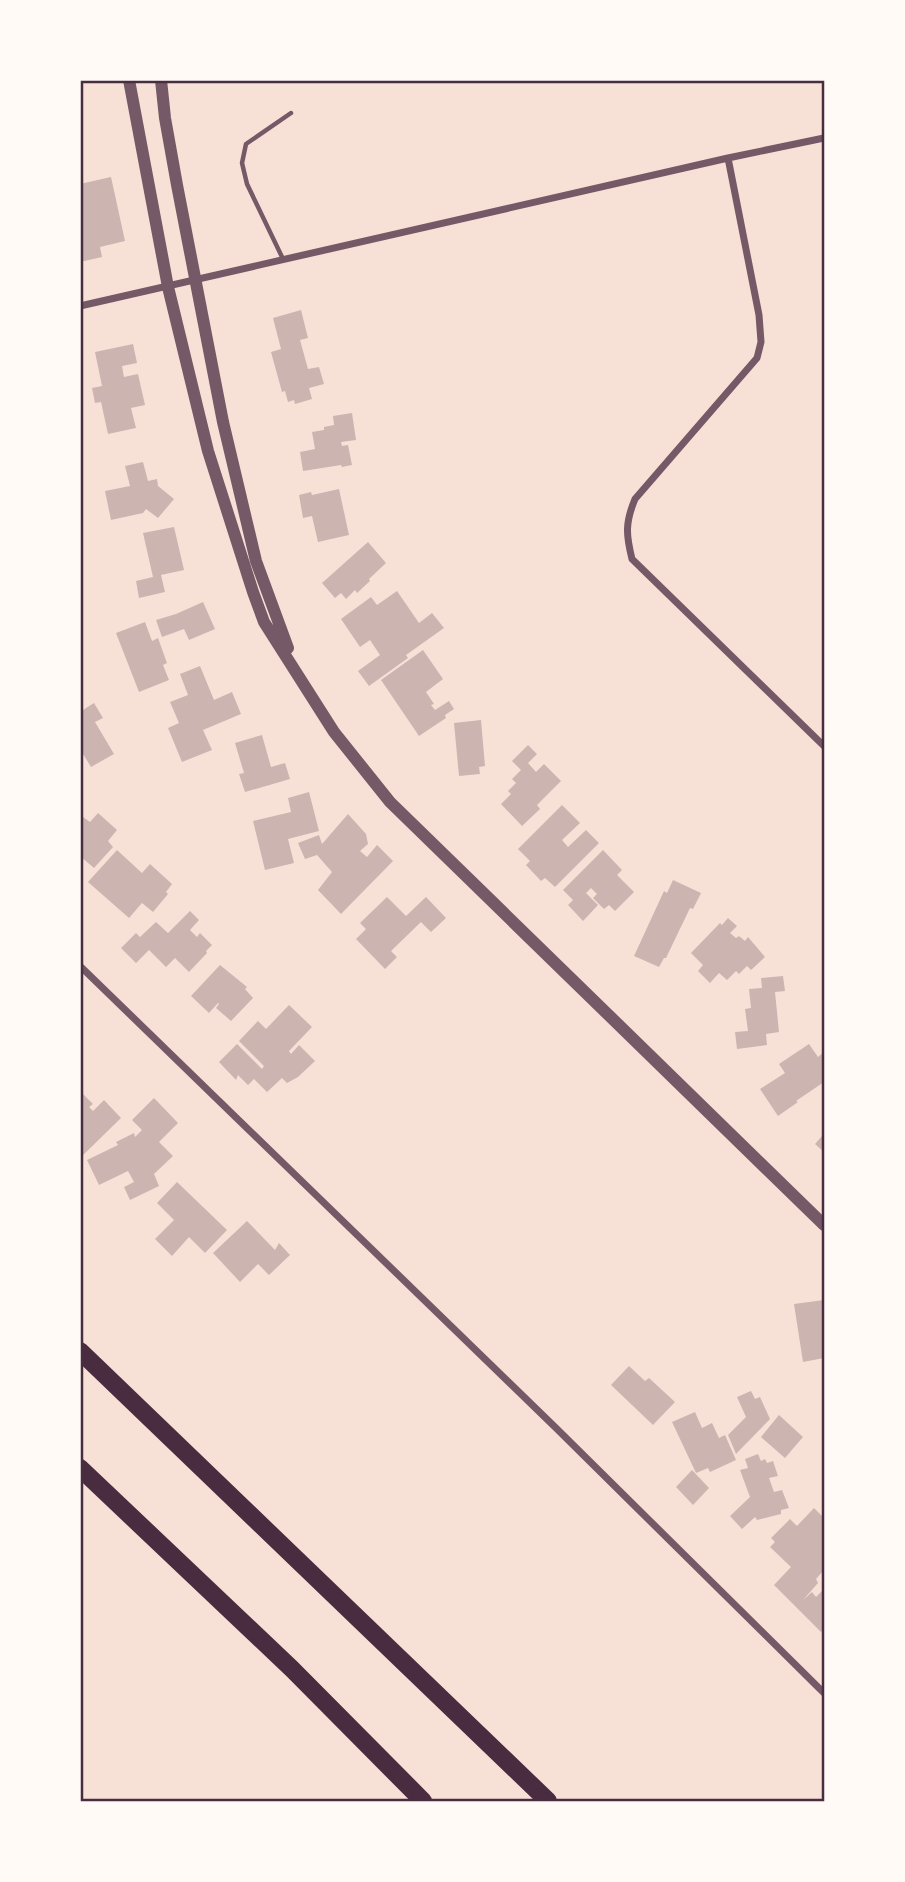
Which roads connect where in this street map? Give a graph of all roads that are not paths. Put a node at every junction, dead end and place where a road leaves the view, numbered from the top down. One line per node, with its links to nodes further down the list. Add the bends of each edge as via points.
1 (129, 80): 8 (street)
2 (161, 80): 7 (street)
3 (291, 113): 6 (lane, via 246,144 242,163 247,184)
4 (824, 138): 5 (street)
5 (728, 158): 6 (street); 11 (street, via 759,315 757,358 635,499 627,536 632,559)
6 (283, 259): 7 (street)
7 (197, 280): 8 (street); 10 (street, via 223,422 256,561)
8 (168, 287): 9 (street); 10 (street, via 208,451 244,567 264,622)
9 (80, 306)
10 (298, 674): 13 (street, via 334,732 390,802)
11 (824, 746)
12 (80, 966): 16 (street)
13 (824, 1225)
14 (80, 1351): 18 (highway)
15 (80, 1468): 17 (highway)
16 (824, 1693)
17 (423, 1801)
18 (548, 1801)

